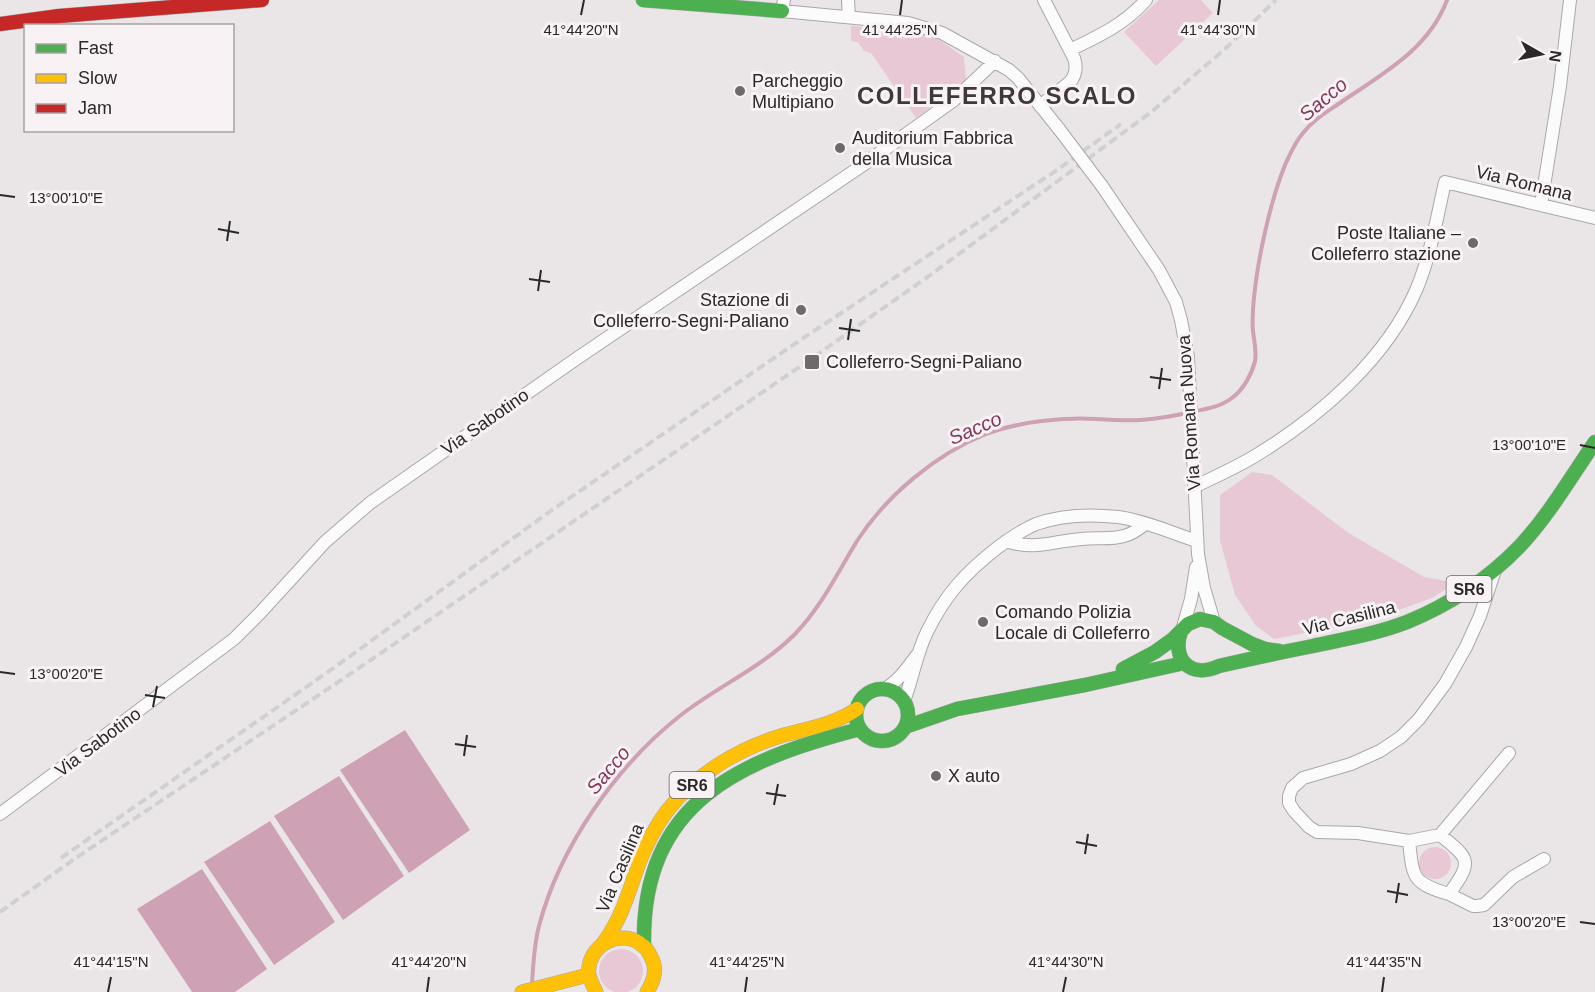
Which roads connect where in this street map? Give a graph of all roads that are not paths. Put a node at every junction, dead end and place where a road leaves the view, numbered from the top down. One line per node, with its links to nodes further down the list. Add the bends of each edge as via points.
1 (262, 0): 10 (main road)
2 (643, 0): 7 (main road)
3 (848, 0): 9 (street)
4 (1044, 0): 11 (street)
5 (1146, 0): 11 (street, via 1114,28)
6 (1570, 0): 14 (street)
7 (736, 4): 8 (main road)
8 (783, 5): 9 (street)
9 (849, 17): 12 (street, via 925,27)
10 (0, 24)
11 (1070, 50): 13 (street, via 1076,62 1073,79)
12 (995, 61): 13 (street, via 1015,75); 37 (street, Via Sabotino, via 960,94 860,167 361,510 325,542 234,639)
13 (1041, 106): 17 (street, Via Romana Nuova, bridge, via 1154,261 1176,302 1189,370)
14 (1540, 205): 15 (street, Via Romana); 17 (street, Via Romana, via 1445,182 1417,287 1370,362 1340,393 1275,443)
15 (1595, 218)
16 (1595, 442): 22 (main road, Via Casilina / SR6, via 1534,530)
17 (1194, 487): 20 (street, Via Romana Nuova)
18 (1145, 524): 19 (street, via 1120,537 1035,546); 19 (street, via 1111,516 1060,518 1036,524); 20 (street)
19 (1006, 541): 26 (street, via 967,572 953,589)
20 (1197, 541): 21 (street, Via Romana Nuova)
21 (1198, 554): 23 (street, Via Romana Nuova, via 1204,588); 24 (street, Via Romana Nuova)
22 (1495, 569): 25 (main road, Via Casilina / SR6, via 1448,603 1406,623 1364,636); 39 (street, via 1466,647 1419,719 1386,748 1351,764 1303,778 1291,792 1292,808 1317,832)
23 (1218, 625): 24 (main road, Via Casilina / SR6, via 1200,619); 25 (main road, Via Casilina / SR6, via 1259,647); 28 (main road, via 1227,637 1228,650)
24 (1182, 629): 27 (main road, via 1176,646); 29 (main road, Via Casilina / SR6, via 1144,659)
25 (1287, 651): 28 (main road, Via Casilina / SR6)
26 (917, 654): 30 (street); 31 (street)
27 (1184, 663): 28 (main road, Via Casilina / SR6, via 1200,671); 29 (main road, Via Casilina / SR6)
28 (1219, 666)
29 (1085, 685): 33 (main road, Via Casilina / SR6)
30 (884, 689): 31 (main road, Via Casilina / SR6, via 892,690); 32 (main road, Via Casilina / SR6, via 869,692)
31 (906, 704): 33 (main road, Via Casilina / SR6); 34 (main road)
32 (857, 709): 35 (main road); 42 (main road, Via Casilina / SR6, via 825,724 749,748 715,767 688,789 655,829 621,917)
33 (957, 709): 34 (main road, Via Casilina / SR6)
34 (905, 728): 35 (main road, Via Casilina / SR6, via 883,741 874,740)
35 (860, 729): 43 (main road, Via Casilina / SR6, via 758,762 727,778 700,799 669,838 652,872 644,905)
36 (1509, 753): 38 (street)
37 (0, 814)
38 (1440, 835): 39 (street); 41 (street, via 1462,854 1465,862 1463,874)
39 (1409, 841): 41 (street, via 1417,880)
40 (1544, 859): 41 (street, via 1513,877 1484,904 1473,906)
41 (1449, 894)
42 (604, 942): 43 (main road, via 624,937); 44 (main road, Via Casilina, via 591,956)
43 (644, 945): 47 (main road, via 655,965 655,976)
44 (588, 975): 45 (main road); 46 (main road)
45 (522, 992)
46 (596, 992)
47 (647, 992)

